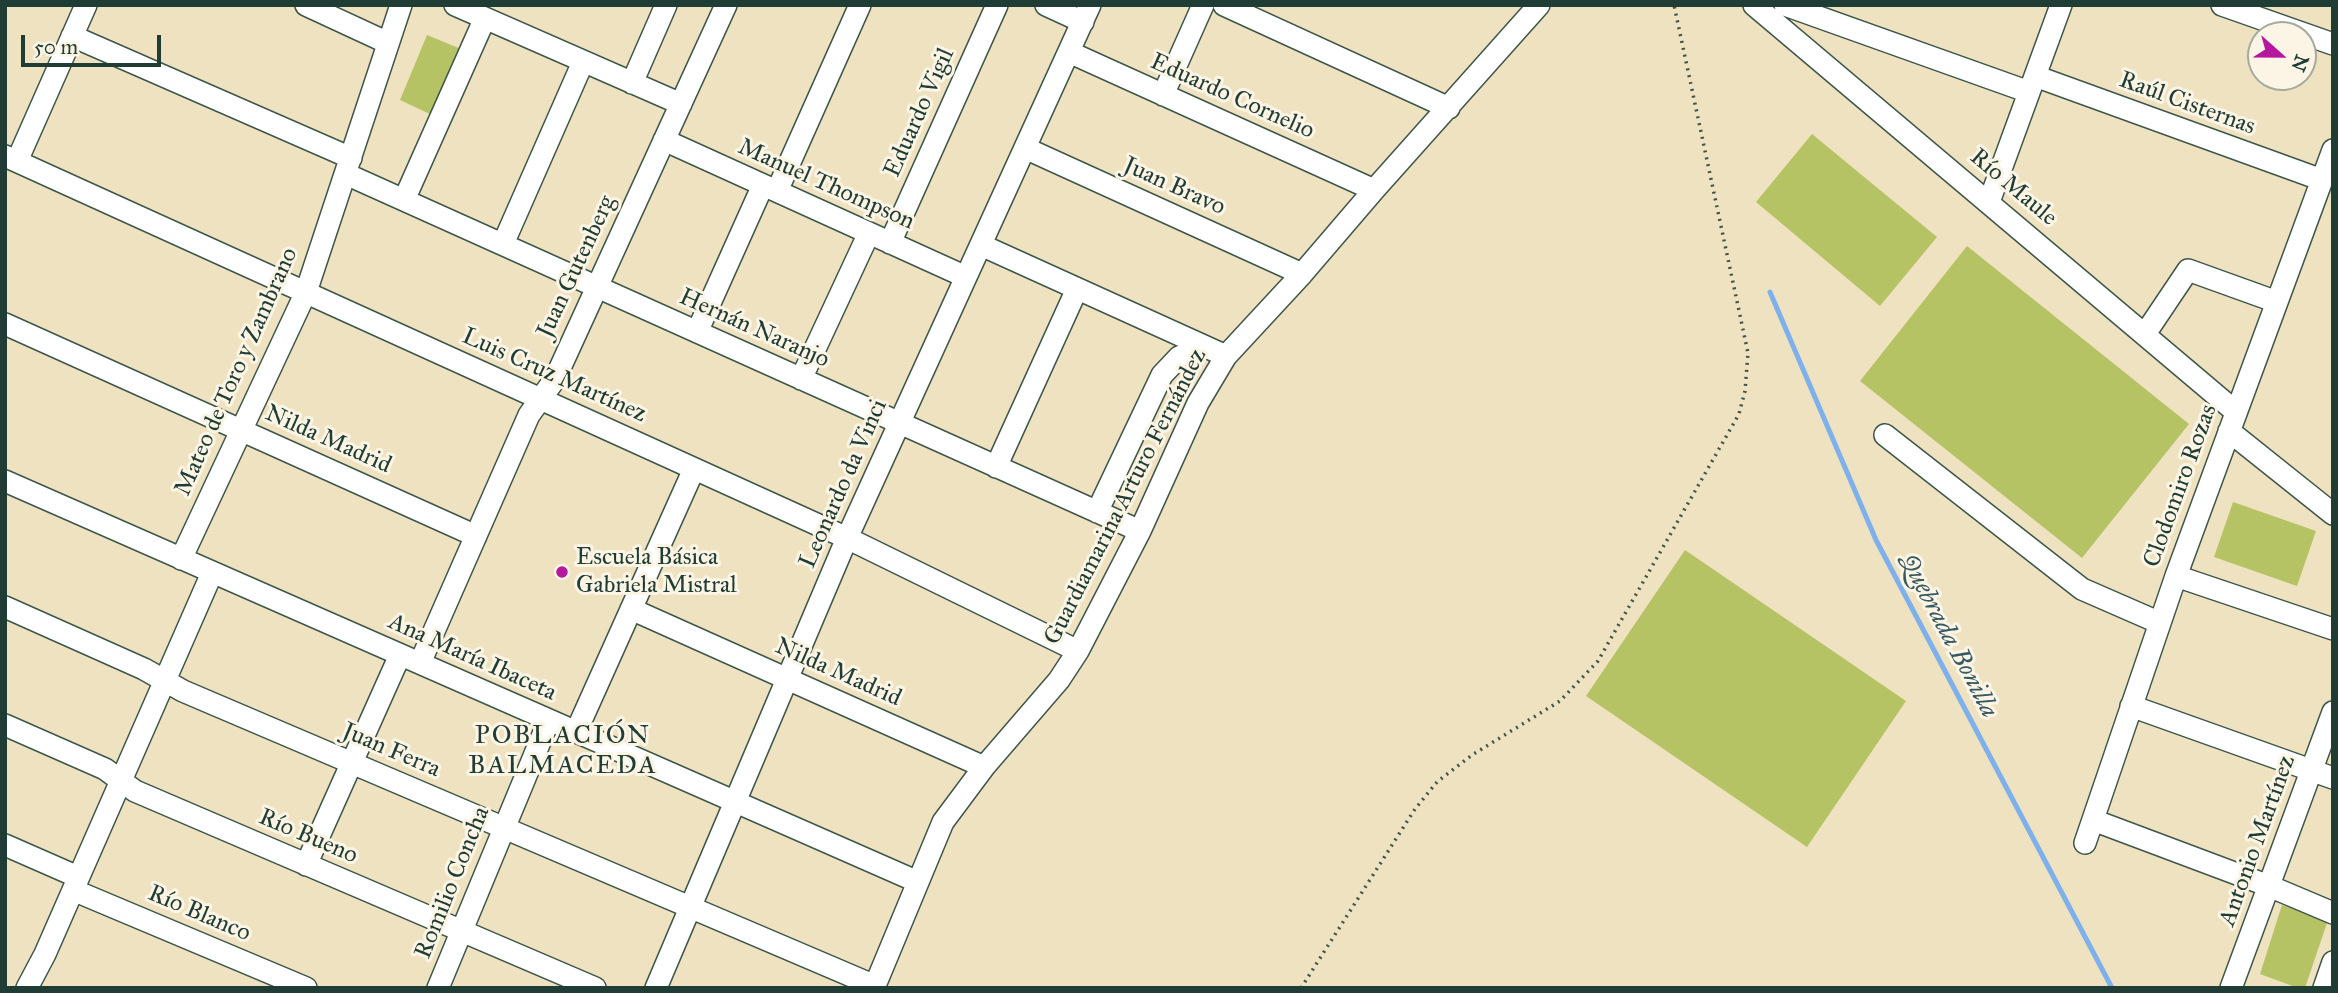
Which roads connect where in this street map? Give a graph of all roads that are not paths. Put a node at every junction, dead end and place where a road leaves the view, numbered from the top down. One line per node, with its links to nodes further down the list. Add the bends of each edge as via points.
1 (86, 5): 19 (street)
2 (306, 5): 20 (street)
3 (401, 5): 20 (street, Mateo de Toro y Zambrano)
4 (454, 5): 18 (street)
5 (666, 5): 24 (street)
6 (726, 5): 27 (street, Juan Gutenberg)
7 (859, 5): 35 (street)
8 (997, 5): 40 (street, Eduardo Vigil)
9 (1046, 5): 17 (street)
10 (1203, 5): 26 (street)
11 (1224, 5): 28 (street)
12 (1539, 5): 28 (street, Guardiamarina Arturo Fernández)
13 (1755, 5): 38 (street, Río Maule)
14 (1786, 5): 25 (street, Raúl Cisternas)
15 (2061, 5): 25 (street)
16 (2222, 5): 21 (street)
17 (1087, 13): 22 (street, Leonardo da Vinci)
18 (485, 19): 23 (street); 37 (street)
19 (72, 36): 32 (street); 33 (street, Hernán Naranjo)
20 (388, 43): 33 (street, Mateo de Toro y Zambrano)
21 (2333, 44)
22 (1069, 52): 26 (street, Eduardo Cornelio); 30 (street, Leonardo da Vinci)
23 (583, 62): 24 (street); 41 (street)
24 (632, 83): 27 (street)
25 (2032, 84): 34 (street, Raúl Cisternas); 38 (street)
26 (1163, 95): 36 (street, Eduardo Cornelio)
27 (681, 104): 29 (street, Juan Gutenberg)
28 (1448, 108): 36 (street, Guardiamarina Arturo Fernández)
29 (664, 141): 35 (street, Manuel Thompson); 45 (street, Juan Gutenberg)
30 (1025, 148): 42 (street, Leonardo da Vinci); 43 (street, Juan Bravo)
31 (2333, 150): 34 (street, Clodomiro Rozas)
32 (11, 158): 47 (street, Luis Cruz Martínez)
33 (348, 166): 37 (street, Hernán Naranjo); 47 (street, Mateo de Toro y Zambrano)
34 (2324, 187): 48 (street, Clodomiro Rozas)
35 (770, 188): 39 (street, Manuel Thompson); 50 (street)
36 (1374, 190): 43 (street, Guardiamarina Arturo Fernández)
37 (404, 200): 41 (street, Hernán Naranjo)
38 (1989, 202): 51 (street, Río Maule)
39 (869, 233): 40 (street, Manuel Thompson); 54 (street)
40 (890, 243): 44 (street, Manuel Thompson)
41 (503, 244): 45 (street, Hernán Naranjo)
42 (981, 245): 44 (street, Leonardo da Vinci); 46 (street)
43 (1302, 274): 53 (street, Guardiamarina Arturo Fernández)
44 (966, 277): 57 (street, Leonardo da Vinci)
45 (597, 287): 50 (street, Hernán Naranjo); 55 (street, Juan Gutenberg, via 555,379)
46 (1077, 289): 52 (street); 60 (street)
47 (306, 292): 55 (street, Luis Cruz Martínez); 58 (street, Mateo de Toro y Zambrano)
48 (2277, 302): 51 (street, via 2188,270); 56 (street, Clodomiro Rozas)
49 (5, 324): 58 (street, Nilda Madrid)
50 (697, 332): 54 (street, Hernán Naranjo)
51 (2145, 334): 56 (street, Río Maule)
52 (1203, 346): 53 (street); 63 (street, Guardiamarina Arturo Fernández, via 1180,357 1162,375)
53 (1226, 356): 65 (street, Guardiamarina Arturo Fernández, via 1198,403)
54 (801, 379): 57 (street, Hernán Naranjo)
55 (541, 399): 61 (street, Luis Cruz Martínez); 66 (street, Juan Gutenberg, via 529,415)
56 (2233, 421): 64 (street, Río Maule); 70 (street, Clodomiro Rozas)
57 (900, 423): 60 (street, Hernán Naranjo); 67 (street, Leonardo da Vinci)
58 (242, 430): 66 (street, Nilda Madrid); 68 (street, Mateo de Toro y Zambrano)
59 (1885, 435): 73 (street, via 2082,589)
60 (996, 467): 63 (street, Hernán Naranjo)
61 (694, 468): 67 (street, Luis Cruz Martínez); 72 (street)
62 (5, 481): 68 (street, Ana María Ibaceta)
63 (1097, 512): 65 (street, Hernán Naranjo)
64 (2333, 514)
65 (1140, 531): 75 (street, Guardiamarina Arturo Fernández)
66 (476, 536): 77 (street, Juan Gutenberg)
67 (847, 538): 75 (street, Luis Cruz Martínez); 78 (street, Leonardo da Vinci)
68 (181, 559): 69 (street, Ana María Ibaceta)
69 (212, 573): 76 (street, Ana María Ibaceta); 79 (street)
70 (2176, 576): 73 (street, Clodomiro Rozas); 74 (street)
71 (5, 607): 79 (street, Juan Ferra)
72 (631, 609): 78 (street, Nilda Madrid); 84 (street)
73 (2160, 623): 80 (street, Clodomiro Rozas)
74 (2333, 629)
75 (1078, 651): 86 (street, Guardiamarina Arturo Fernández)
76 (400, 655): 77 (street, Ana María Ibaceta); 85 (street)
77 (420, 663): 82 (street, Ana María Ibaceta)
78 (787, 679): 86 (street, Nilda Madrid); 90 (street, Leonardo da Vinci)
79 (164, 681): 85 (street, Juan Ferra); 89 (street)
80 (2131, 706): 87 (street); 91 (street, Clodomiro Rozas)
81 (2333, 712): 87 (street, Antonio Martínez)
82 (548, 720): 84 (street, Ana María Ibaceta); 92 (street, Romilio Concha)
83 (5, 725): 89 (street, Río Bueno)
84 (576, 732): 90 (street, Ana María Ibaceta)
85 (352, 763): 92 (street, Juan Ferra); 95 (street)
86 (984, 767): 96 (street, Guardiamarina Arturo Fernández, via 943,822)
87 (2312, 771): 88 (street); 98 (street, Antonio Martínez)
88 (2333, 778)
89 (121, 780): 95 (street, Río Bueno, via 135,791); 97 (street)
90 (735, 802): 96 (street, Ana María Ibaceta); 99 (street, Leonardo da Vinci)
91 (2093, 820): 93 (street, Clodomiro Rozas); 98 (street)
92 (504, 828): 99 (street, Juan Ferra); 101 (street, Romilio Concha)
93 (2085, 843)
94 (5, 845): 97 (street, Río Blanco)
95 (306, 865): 101 (street, Río Bueno)
96 (918, 881): 104 (street, Guardiamarina Arturo Fernández)
97 (75, 883): 103 (street); 106 (street, Río Blanco)
98 (2269, 886): 100 (street); 105 (street, Antonio Martínez)
99 (690, 907): 104 (street, Juan Ferra); 109 (street, Leonardo da Vinci)
100 (2333, 912)
101 (461, 931): 107 (street, Romilio Concha); 108 (street, Río Bueno)
102 (2333, 962): 110 (street)
103 (35, 985)
104 (875, 987)
105 (2233, 987)
106 (306, 988)
107 (438, 988)
108 (595, 988)
109 (656, 988)
110 (2324, 988)

